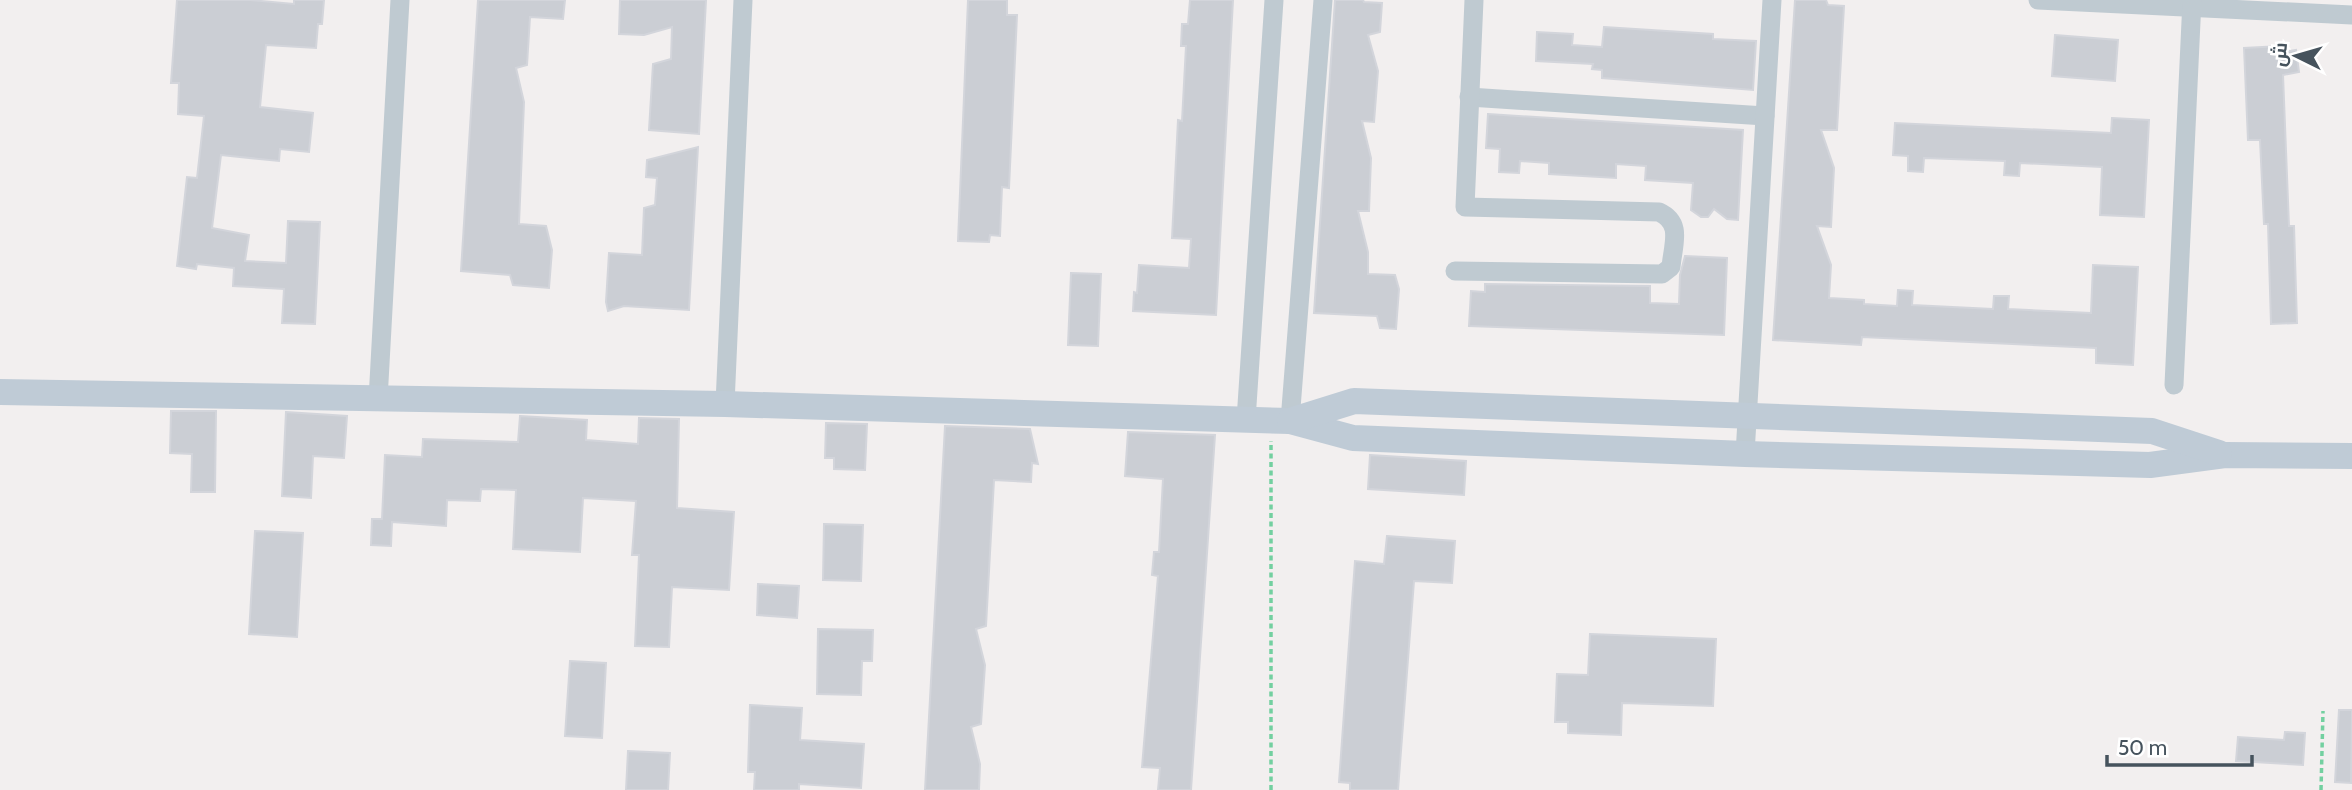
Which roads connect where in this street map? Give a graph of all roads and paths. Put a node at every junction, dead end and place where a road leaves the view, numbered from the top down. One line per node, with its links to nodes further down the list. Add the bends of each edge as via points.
1 (400, 0): 15 (street)
2 (743, 0): 16 (street)
3 (1274, 0): 18 (street)
4 (1324, 0): 18 (street)
5 (1474, 0): 10 (street)
6 (1772, 0): 11 (street)
7 (2038, 0): 8 (street)
8 (2192, 3): 9 (street); 13 (street)
9 (2352, 15)
10 (1469, 97): 11 (street); 12 (street, via 1465,206 1659,212 1675,226 1671,267 1662,274)
11 (1765, 116): 17 (street)
12 (1455, 271)
13 (2174, 386)
14 (0, 392): 15 (main road)
15 (378, 400): 16 (main road)
16 (724, 404): 18 (main road)
17 (1746, 416): 18 (main road, via 1354,401); 19 (street); 20 (main road, via 2152,431)
18 (1269, 421): 19 (main road, via 1353,438); 23 (path)
19 (1745, 454): 20 (main road, via 2150,465)
20 (2225, 455): 21 (main road)
21 (2352, 456)
22 (2323, 711): 24 (path)
23 (1270, 790)
24 (2321, 790)

